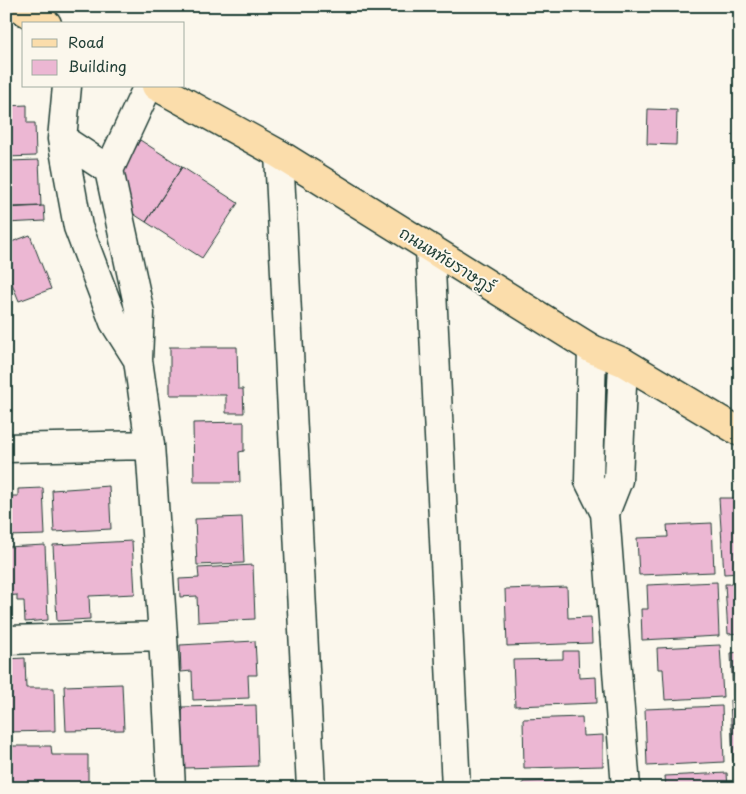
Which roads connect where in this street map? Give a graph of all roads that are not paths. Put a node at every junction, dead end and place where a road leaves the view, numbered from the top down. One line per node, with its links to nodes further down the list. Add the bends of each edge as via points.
1 (16, 6): 2 (main road)
2 (44, 22)
3 (67, 88): 6 (street)
4 (147, 88): 8 (street)
5 (160, 88): 7 (main road, ถนนหทัยราษฎร์)
6 (62, 139): 8 (street); 11 (street, via 78,227 114,322)
7 (279, 154): 9 (main road, ถนนหทัยราษฎร์); 20 (street)
8 (109, 170): 11 (street, via 140,313)
9 (430, 249): 10 (main road, ถนนหทัยราษฎร์); 21 (street)
10 (592, 349): 12 (main road, ถนนหทัยราษฎร์); 16 (street, via 588,481)
11 (138, 360): 14 (street)
12 (623, 362): 13 (main road, ถนนหทัยราษฎร์); 16 (street, via 618,480)
13 (740, 432)
14 (150, 445): 15 (street); 17 (street)
15 (6, 448)
16 (605, 513): 22 (street)
17 (163, 636): 18 (street); 19 (street)
18 (6, 640)
19 (171, 788)
20 (311, 788)
21 (456, 788)
22 (626, 788)

